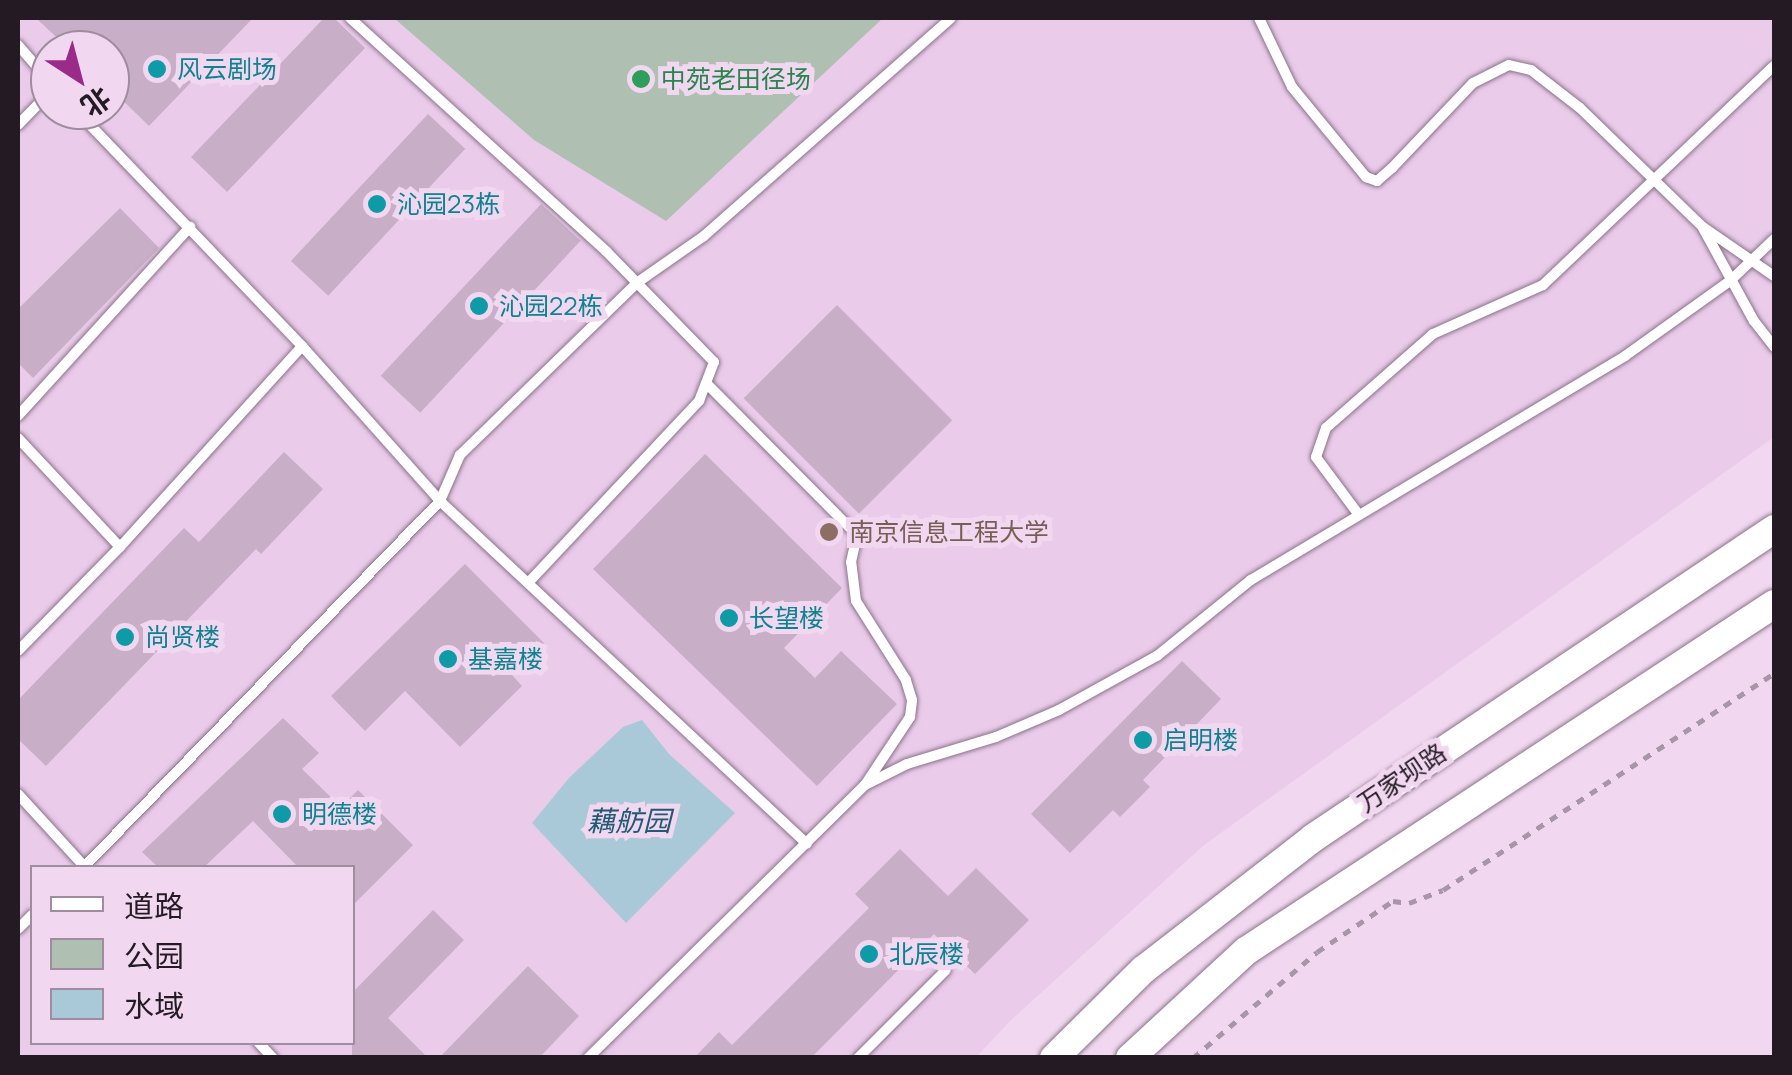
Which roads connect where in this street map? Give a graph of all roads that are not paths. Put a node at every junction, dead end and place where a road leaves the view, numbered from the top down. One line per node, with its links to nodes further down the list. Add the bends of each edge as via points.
1 (350, 18): 13 (lane)
2 (951, 18): 13 (lane, via 704,236)
3 (1259, 18): 6 (lane, via 1292,87 1366,178 1378,181 1473,84 1510,65 1554,85)
4 (1774, 66): 6 (lane)
5 (95, 130): 8 (lane)
6 (1657, 181): 7 (lane); 20 (lane, via 1543,284 1433,334 1326,428 1316,457)
7 (1702, 227): 10 (lane); 12 (lane)
8 (190, 228): 14 (lane); 17 (lane)
9 (1774, 239): 10 (lane)
10 (1755, 260): 11 (lane); 12 (lane)
11 (1774, 276)
12 (1731, 280): 15 (lane); 20 (lane, via 1624,356)
13 (638, 282): 16 (lane, via 714,362); 19 (lane, via 460,455)
14 (302, 346): 19 (lane); 22 (lane)
15 (1774, 347)
16 (706, 383): 23 (lane, via 699,401); 26 (lane, via 857,535 851,562 856,601 912,700 910,717)
17 (18, 416)
18 (18, 438): 22 (lane)
19 (440, 501): 23 (lane); 30 (lane)
20 (1359, 514): 26 (lane, via 1251,580 1158,656 1059,710)
21 (1774, 529): 34 (main road, 万家坝路, via 1313,838 1143,970)
22 (120, 547): 25 (lane)
23 (530, 581): 28 (lane)
24 (1774, 604): 35 (main road, via 1246,951)
25 (18, 651)
26 (865, 785): 28 (lane)
27 (18, 794): 29 (lane)
28 (807, 844): 32 (lane)
29 (82, 865)
30 (86, 865)
31 (946, 970): 33 (lane)
32 (588, 1058)
33 (858, 1058)
34 (1054, 1058)
35 (1130, 1058)

